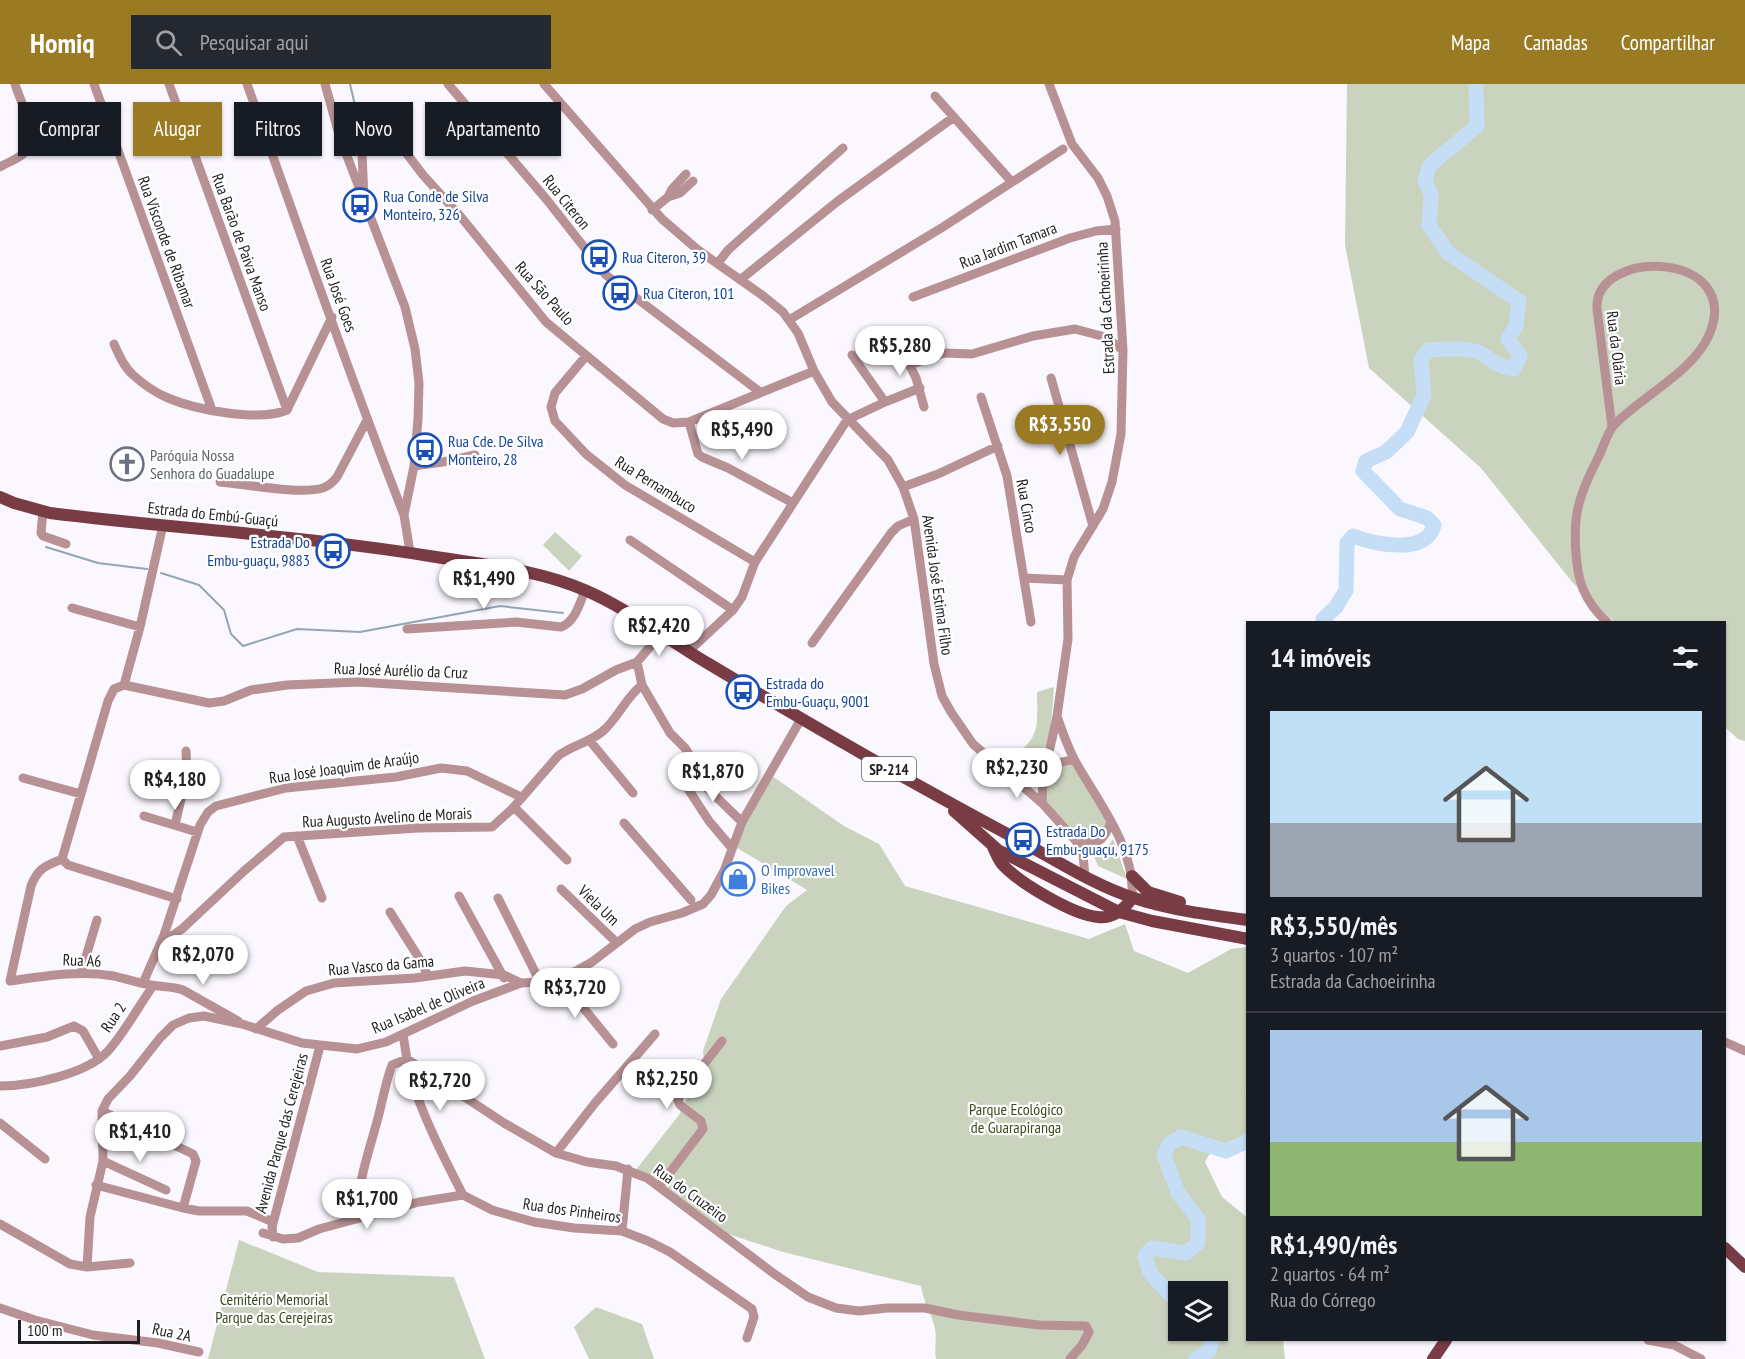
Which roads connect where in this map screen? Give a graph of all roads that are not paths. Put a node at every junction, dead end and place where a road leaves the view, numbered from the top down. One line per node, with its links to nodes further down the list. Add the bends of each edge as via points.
1 (15, 84): 13 (street, via 32,141 24,154)
2 (94, 84): 37 (street, Rua Visconde de Ribamar)
3 (169, 84): 38 (street, Rua Barão de Paiva Manso)
4 (247, 84): 22 (street, Rua José Goes)
5 (325, 84): 16 (street, via 340,138)
6 (448, 84): 33 (street, Rua Citeron, via 606,275)
7 (544, 84): 17 (street, Avenida José Estima Filho)
8 (1049, 84): 18 (street, Estrada da Cachoeirinha, via 1072,144 1107,196)
9 (935, 96): 10 (street)
10 (954, 117): 15 (street); 20 (street, via 838,201)
11 (843, 148): 19 (street)
12 (1063, 149): 15 (street)
13 (0, 167)
14 (690, 177): 17 (street)
15 (1011, 181): 23 (street)
16 (364, 199): 28 (street, Rua São Paulo, via 361,130 368,118 376,117 546,322); 45 (street, via 405,307 416,349 419,383)
17 (652, 210): 19 (street, Avenida José Estima Filho)
18 (1116, 229): 21 (street, Rua Jardim Tamara, via 1070,238); 26 (street, Estrada da Cachoeirinha)
19 (718, 263): 20 (street, Avenida José Estima Filho)
20 (740, 280): 23 (street, Avenida José Estima Filho)
21 (913, 297)
22 (332, 317): 38 (street); 39 (street, Rua José Goes)
23 (789, 320): 30 (street, Avenida José Estima Filho)
24 (897, 339): 29 (street)
25 (114, 344): 37 (street, via 131,374 149,388 167,398)
26 (1123, 350): 29 (street, via 1105,337 1076,329 1033,336 972,354 944,353); 54 (street, Estrada da Cachoeirinha, via 1118,454 1103,509)
27 (852, 355): 35 (street)
28 (586, 356): 41 (street, Rua São Paulo, via 663,419); 58 (street, Rua Pernambuco, via 555,393 551,407 555,421 592,459 626,485)
29 (909, 365): 32 (street)
30 (814, 371): 33 (street); 40 (street, Avenida José Estima Filho)
31 (1051, 378): 54 (street)
32 (920, 388): 35 (street); 36 (street)
33 (760, 392): 41 (street)
34 (981, 397): 43 (street, Rua Cinco)
35 (885, 402): 40 (street)
36 (924, 407)
37 (212, 410): 38 (street, via 272,415)
38 (287, 410)
39 (367, 420): 46 (street, via 337,477 325,488); 51 (street, Rua José Goes)
40 (847, 420): 47 (street, Avenida José Estima Filho, via 888,460); 49 (street)
41 (689, 422): 49 (street, via 702,457)
42 (1612, 427): 42 (street, Rua da Olária, via 1692,360 1707,339 1716,309 1698,277 1682,269 1654,266 1615,276 1600,291 1596,309); 64 (street, Rua da Olária, via 1584,488 1575,545 1583,589)
43 (998, 446): 47 (street); 59 (street, Rua Cinco, via 1007,476)
44 (475, 455): 45 (street)
45 (414, 466): 51 (street)
46 (220, 482)
47 (903, 487): 52 (street, Avenida José Estima Filho)
48 (0, 497): 50 (main road, Estrada do Embú-Guaçú / SP-214)
49 (793, 503): 58 (street)
50 (44, 511): 53 (main road, Estrada do Embú-Guaçú / SP-214); 56 (street, via 41,533)
51 (404, 515): 57 (street)
52 (914, 519): 69 (street, via 891,533); 81 (street, Avenida José Estima Filho, via 932,654 942,696 965,735)
53 (163, 525): 57 (main road, Estrada do Embú-Guaçú / SP-214); 66 (street)
54 (1093, 526): 60 (street, Estrada da Cachoeirinha, via 1074,557)
55 (630, 540): 63 (street)
56 (66, 544)
57 (410, 552): 61 (main road, Estrada do Embú-Guaçú / SP-214, via 500,566)
58 (755, 562): 63 (street)
59 (1024, 578): 60 (street); 65 (street, Rua Cinco)
60 (1067, 580): 74 (street, Estrada da Cachoeirinha, via 1068,639)
61 (585, 590): 67 (street, via 567,625 561,627 516,622); 68 (main road, Estrada do Embú-Guaçú / SP-214)
62 (72, 608): 66 (street)
63 (733, 610): 70 (street)
64 (1606, 621)
65 (1031, 622)
66 (140, 627): 72 (street)
67 (407, 628)
68 (661, 634): 70 (main road, Estrada do Embú-Guaçú / SP-214); 71 (street, Rua José Aurélio da Cruz)
69 (812, 643)
70 (688, 652): 75 (main road, Estrada do Embú-Guaçú / SP-214)
71 (637, 662): 72 (street, Rua José Aurélio da Cruz, via 565,695 338,682 251,690 224,702 209,703); 73 (street)
72 (124, 685): 84 (street, via 114,688 108,700)
73 (642, 685): 76 (street, Rua Augusto Avelino de Morais, via 609,725); 90 (street, via 670,733 692,759 705,786)
74 (1057, 716): 78 (street, Estrada da Cachoeirinha); 79 (street, Estrada da Cachoeirinha)
75 (801, 719): 86 (main road, Estrada do Embú-Guaçú / SP-214); 90 (street)
76 (590, 741): 83 (street); 85 (street, Rua Augusto Avelino de Morais, via 566,749)
77 (186, 751): 93 (street, via 187,773)
78 (1074, 759): 79 (street); 91 (street, Estrada da Cachoeirinha)
79 (1045, 767): 81 (street); 87 (street, Estrada da Cachoeirinha)
80 (677, 772): 97 (street)
81 (1011, 775): 87 (street, Avenida José Estima Filho)
82 (23, 778): 84 (street)
83 (633, 793)
84 (81, 794): 99 (street)
85 (522, 797): 88 (street, Rua Augusto Avelino de Morais); 94 (street, Rua José Joaquim de Araújo, via 467,771 441,768 396,777 286,788 240,799 210,810)
86 (940, 798): 98 (main road, Estrada do Embú-Guaçú / SP-214); 102 (main road, Estrada do Embú-Guaçú / SP-214)
87 (1042, 803): 96 (street, Avenida José Estima Filho)
88 (514, 807): 95 (street, Rua Augusto Avelino de Morais, via 489,828); 100 (street)
89 (144, 816): 93 (street)
90 (742, 822): 97 (street)
91 (1111, 822): 96 (street, via 1100,841); 101 (street, Estrada da Cachoeirinha)
92 (624, 823): 110 (street)
93 (175, 825): 94 (street)
94 (197, 832): 109 (street, Rua José Joaquim de Araújo)
95 (297, 836): 106 (street); 117 (street, Rua Augusto Avelino de Morais, via 283,838 182,929)
96 (1076, 841): 102 (street, Avenida José Estima Filho, via 1083,854)
97 (731, 847): 110 (street, via 711,895)
98 (993, 847): 104 (main road, Estrada do Embú-Guaçú / SP-214); 112 (main road, via 1004,866 1058,902 1099,918)
99 (62, 859): 109 (street, via 68,865); 119 (street, Rua A6, via 37,873 10,981)
100 (567, 860)
101 (1132, 876): 108 (street, Estrada da Cachoeirinha); 113 (main road, via 1148,892)
102 (1085, 878): 104 (main road); 108 (main road, Estrada do Embú-Guaçú / SP-214)
103 (561, 889): 118 (street, Viela Um)
104 (1082, 895): 112 (main road, Estrada do Embú-Guaçú / SP-214)
105 (459, 896): 120 (street)
106 (322, 898)
107 (498, 898): 123 (street)
108 (1132, 898): 112 (main road); 113 (main road, Estrada do Embú-Guaçú / SP-214)
109 (177, 899): 117 (street, Rua José Joaquim de Araújo)
110 (694, 903): 118 (street, Rua Isabel de Oliveira, via 635,929)
111 (390, 912): 121 (street)
112 (1119, 912): 116 (main road, Estrada do Embú-Guaçú / SP-214)
113 (1229, 918): 115 (main road, Estrada do Embú-Guaçú / SP-214)
114 (97, 920): 119 (street)
115 (1246, 920)
116 (1246, 939)
117 (161, 943): 125 (street, Rua José Joaquim de Araújo)
118 (617, 943): 122 (street, Rua Isabel de Oliveira, via 576,972)
119 (81, 973): 125 (street, Rua A6)
120 (504, 975): 121 (street, Rua Vasco da Gama, via 465,971); 124 (street, Rua Vasco da Gama); 126 (street)
121 (427, 976): 128 (street, Rua Vasco da Gama, via 319,986 278,1010)
122 (558, 977): 123 (street, Rua Isabel de Oliveira); 133 (street)
123 (540, 982): 124 (street, Rua Isabel de Oliveira)
124 (521, 983): 126 (street, Rua Isabel de Oliveira)
125 (148, 985): 127 (street, via 183,990); 137 (street, Rua 2, via 114,1044)
126 (508, 988): 129 (street, Rua Isabel de Oliveira)
127 (242, 1024): 128 (street, Rua Isabel de Oliveira); 140 (street, Rua Isabel de Oliveira, via 197,1016 173,1025 108,1099)
128 (256, 1029): 135 (street, Rua Isabel de Oliveira)
129 (403, 1034): 135 (street, Rua Isabel de Oliveira, via 357,1049); 138 (street)
130 (655, 1034): 142 (street)
131 (722, 1041): 147 (street, via 678,1100 701,1121 703,1129)
132 (1726, 1042): 136 (street)
133 (613, 1044)
134 (0, 1046): 137 (street, via 47,1037 74,1026 83,1031)
135 (320, 1047): 153 (street, Avenida Parque das Cerejeiras)
136 (1745, 1051)
137 (99, 1059): 139 (street, Rua 2, via 46,1081)
138 (407, 1059): 142 (street, Rua do Cruzeiro); 149 (street, via 415,1088); 151 (street, via 392,1065 386,1080 362,1170)
139 (0, 1086)
140 (102, 1111): 144 (street); 150 (street, via 193,1154 196,1161)
141 (0, 1123): 143 (street)
142 (556, 1153): 145 (street, Rua do Cruzeiro)
143 (45, 1159)
144 (103, 1161): 146 (street); 148 (street)
145 (628, 1169): 147 (street, Rua do Cruzeiro); 154 (street)
146 (96, 1185): 150 (street); 157 (street)
147 (659, 1187): 165 (street, Rua do Cruzeiro, via 808,1297 836,1308 859,1311 925,1308 1039,1325 1086,1326 1089,1332)
148 (166, 1190)
149 (462, 1195): 151 (street); 154 (street, Rua dos Pinheiros, via 492,1210 534,1222)
150 (183, 1208): 153 (street, via 247,1211)
151 (357, 1219): 153 (street, via 298,1238 283,1239)
152 (0, 1224): 157 (street, via 63,1261)
153 (270, 1230)
154 (622, 1231): 160 (street, Rua dos Pinheiros, via 664,1248 753,1310)
155 (1726, 1249): 158 (main road)
156 (130, 1263): 157 (street)
157 (87, 1267)
158 (1745, 1267)
159 (0, 1308): 163 (street, Rua 2A, via 93,1335)
160 (747, 1338)
161 (1445, 1341): 166 (main road)
162 (1653, 1341): 164 (street, via 1674,1345)
163 (199, 1352)
164 (1692, 1357): 167 (street)
165 (1070, 1359)
166 (1433, 1359)
167 (1701, 1359)

